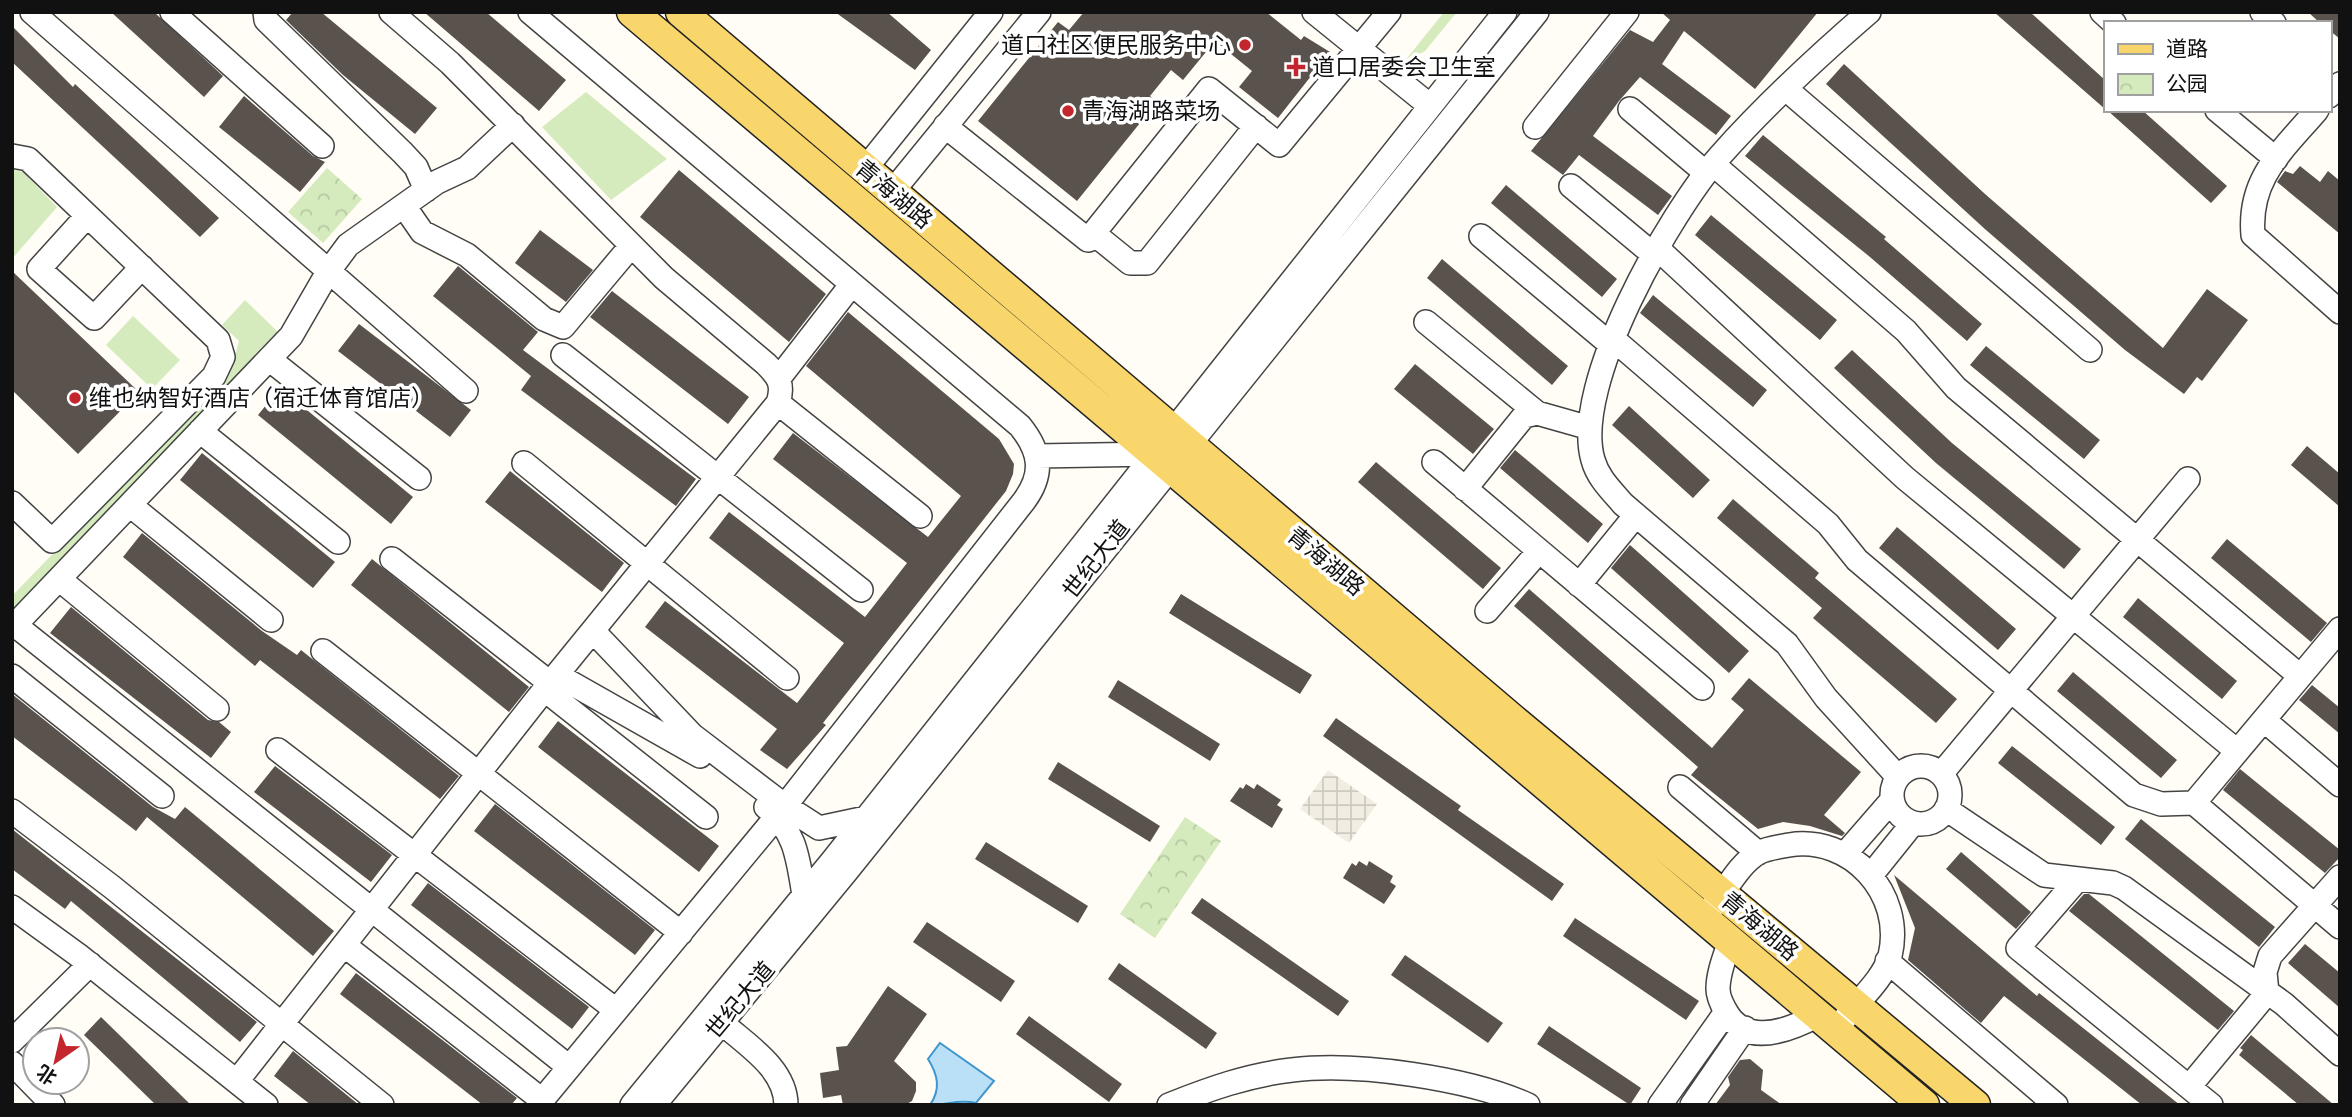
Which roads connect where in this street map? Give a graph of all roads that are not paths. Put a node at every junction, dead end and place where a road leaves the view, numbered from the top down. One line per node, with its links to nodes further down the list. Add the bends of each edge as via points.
1 (172, 12): 26 (street)
2 (265, 12): 32 (street, via 266,20 404,153)
3 (391, 12): 22 (street)
4 (530, 12): 42 (street)
5 (632, 12): 57 (main road, 青海湖路)
6 (681, 12): 30 (main road, 青海湖路)
7 (991, 12): 30 (street)
8 (1039, 12): 23 (street)
9 (1314, 12): 16 (street)
10 (1389, 12): 16 (street)
11 (1505, 12): 18 (street, 世纪大道)
12 (1537, 12): 55 (street, 世纪大道)
13 (1627, 12): 25 (street)
14 (1862, 14): 17 (street)
15 (40, 15): 41 (street)
16 (1359, 49): 18 (street); 24 (street, via 1279,145)
17 (1786, 89): 29 (street); 46 (street)
18 (1429, 105): 55 (street, 世纪大道)
19 (1630, 110): 29 (street)
20 (2219, 112): 28 (street)
21 (2315, 112): 28 (street)
22 (513, 125): 32 (street, via 467,168); 38 (street)
23 (946, 126): 33 (street); 36 (street, via 1088,240)
24 (1256, 126): 36 (street, via 1147,263 1130,263); 36 (street, via 1209,89)
25 (1535, 127)
26 (322, 146)
27 (12, 156): 35 (street, via 28,159)
28 (2276, 159): 43 (street, via 2262,175 2255,194 2253,235)
29 (1710, 168): 39 (street); 68 (street, via 1906,331 1956,388)
30 (865, 169): 33 (main road, 青海湖路)
31 (1571, 186): 39 (street)
32 (426, 190): 34 (street)
33 (892, 192): 55 (main road, 青海湖路)
34 (404, 206): 38 (street, via 422,232 467,255 544,319 563,327); 41 (street, via 348,246)
35 (88, 216): 40 (street); 40 (street, via 40,269 94,318)
36 (1093, 233)
37 (1481, 236): 45 (street)
38 (631, 246): 49 (street)
39 (1655, 251): 45 (street); 77 (street, via 1905,478)
40 (142, 267): 64 (street, via 218,340 223,357 219,370 52,541)
41 (328, 272): 48 (street, via 298,325); 50 (street)
42 (852, 284): 49 (street); 56 (street, via 1020,426)
43 (2340, 312)
44 (1426, 322): 52 (street)
45 (1611, 341): 53 (street); 88 (street, via 1828,524 1857,560)
46 (2091, 350)
47 (563, 355): 61 (street)
48 (269, 359): 54 (street); 60 (street)
49 (779, 378): 51 (street, via 782,391)
50 (466, 391)
51 (778, 403): 61 (street); 67 (street)
52 (1537, 413): 53 (street); 63 (street, via 1524,416)
53 (1590, 428): 66 (street, via 1592,459 1602,480)
54 (200, 431): 65 (street); 69 (street)
55 (1181, 436): 57 (street, 世纪大道); 113 (main road, 青海湖路)
56 (1037, 456): 57 (street); 103 (street, via 1040,468 1035,486)
57 (1162, 461): 105 (street, 世纪大道); 118 (main road, 青海湖路); 129 (street, 世纪大道, via 846,872)
58 (524, 463): 72 (street)
59 (1434, 463): 63 (street)
60 (419, 478)
61 (719, 478): 72 (street); 75 (street)
62 (2188, 479): 68 (street)
63 (1465, 489): 70 (street)
64 (12, 503)
65 (130, 505): 73 (street); 78 (street)
66 (1636, 515): 74 (street); 95 (street, via 1787,644 1826,698)
67 (920, 516)
68 (2136, 540): 77 (street); 84 (street)
69 (338, 542)
70 (1539, 551): 74 (street); 76 (street)
71 (392, 559): 86 (street)
72 (648, 564): 81 (street); 85 (street)
73 (60, 579): 79 (street); 89 (street)
74 (1579, 585): 87 (street)
75 (861, 590)
76 (1487, 611)
77 (2074, 614): 88 (street); 92 (street)
78 (271, 620)
79 (14, 627): 117 (street)
80 (2339, 630): 84 (street)
81 (593, 631): 86 (street); 103 (street, via 692,735)
82 (323, 651): 93 (street)
83 (12, 676): 98 (street)
84 (2300, 676): 90 (street)
85 (787, 678)
86 (551, 683): 93 (street); 103 (street, via 687,746); 104 (street)
87 (1702, 688)
88 (2010, 691): 94 (street); 100 (street, via 2134,795 2161,804)
89 (217, 709)
90 (2264, 720): 92 (street); 96 (street)
91 (278, 750): 109 (street)
92 (2237, 751): 100 (street)
93 (479, 774): 109 (street); 120 (street)
94 (1941, 774): 95 (street, via 1923,766 1905,770); 101 (street, via 1950,790)
95 (1898, 777): 99 (street)
96 (2340, 785)
97 (1679, 787): 107 (street)
98 (162, 796)
99 (1892, 800): 106 (street, via 1897,813); 108 (street)
100 (2194, 803): 115 (street)
101 (1947, 809): 106 (street, via 1932,822); 112 (street, via 2044,875)
102 (12, 811): 131 (street)
103 (781, 811): 105 (street, via 820,828); 114 (street, via 798,850); 120 (street)
104 (706, 817)
105 (866, 818): 114 (street, 世纪大道)
106 (1913, 823): 110 (street)
107 (1758, 853): 108 (street, via 1806,842); 113 (street)
108 (1845, 854): 110 (street)
109 (414, 856): 117 (street); 127 (street)
110 (1871, 874): 123 (street, via 1888,914)
111 (2340, 877): 115 (street)
112 (2077, 880): 125 (street, via 2124,888); 138 (street, via 2018,948)
113 (1723, 894): 118 (street); 126 (main road, 青海湖路)
114 (804, 895): 144 (street, 世纪大道)
115 (2315, 905): 119 (street); 125 (street, via 2270,956)
116 (12, 907): 124 (street)
117 (372, 910): 122 (street); 136 (street)
118 (1704, 918): 121 (main road, 青海湖路)
119 (2340, 927)
120 (681, 933): 127 (street)
121 (1730, 941): 128 (street, via 1718,991); 130 (main road, 青海湖路)
122 (344, 945): 131 (street); 140 (street)
123 (1887, 961): 126 (street); 152 (street)
124 (90, 964): 133 (street); 137 (street)
125 (2267, 993): 134 (street); 138 (street)
126 (1856, 1005): 130 (street); 151 (main road, 青海湖路)
127 (616, 1010): 136 (street)
128 (1726, 1012): 132 (street); 149 (street)
129 (721, 1022): 145 (street, 世纪大道); 146 (street, via 770,1066 782,1082)
130 (1827, 1023): 132 (street, via 1782,1031); 139 (main road, 青海湖路)
131 (282, 1024): 137 (street); 143 (street)
132 (1745, 1028): 150 (street)
133 (12, 1041)
134 (2340, 1054)
135 (12, 1063): 141 (street)
136 (569, 1067): 140 (street)
137 (237, 1081): 142 (street)
138 (2189, 1087): 153 (street)
139 (1914, 1101)
140 (540, 1102)
141 (53, 1105)
142 (267, 1105)
143 (382, 1105)
144 (632, 1105)
145 (654, 1105)
146 (786, 1105)
147 (1169, 1105): 148 (street, via 1223,1083 1293,1070 1374,1071 1444,1081)
148 (1528, 1105)
149 (1660, 1105)
150 (1692, 1105)
151 (1975, 1105)
152 (2056, 1105)
153 (2211, 1105)

